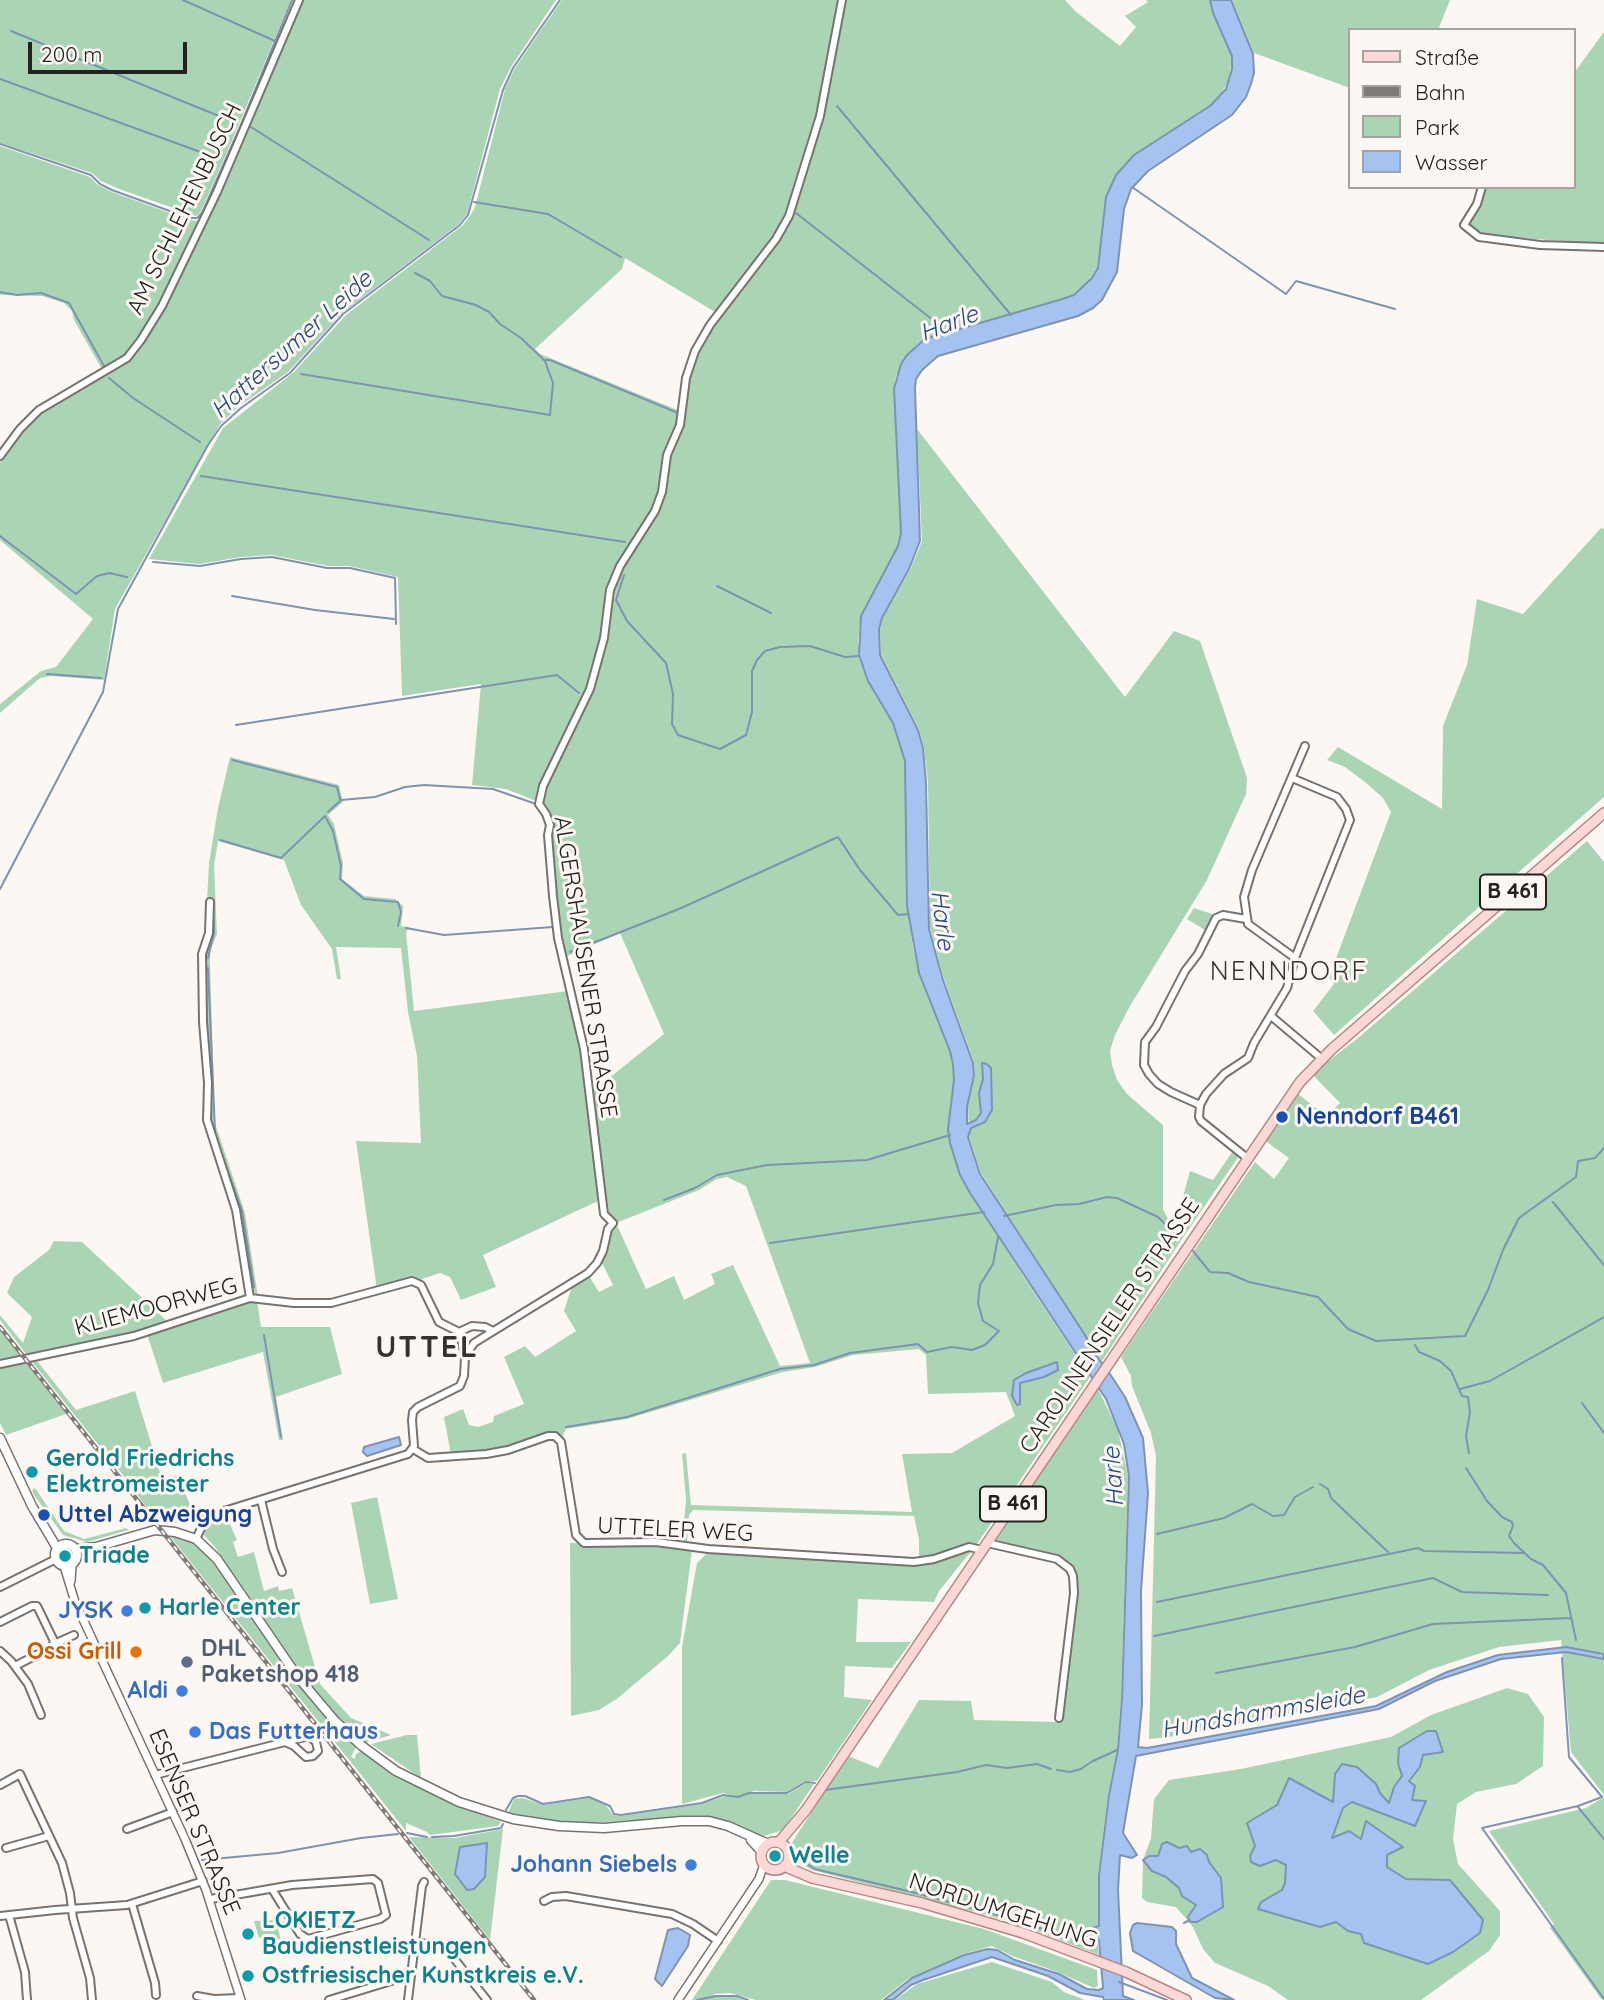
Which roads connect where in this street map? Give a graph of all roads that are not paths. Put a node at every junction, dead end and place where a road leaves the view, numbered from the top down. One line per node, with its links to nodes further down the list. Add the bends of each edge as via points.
1 (299, 0): 5 (street, AM SCHLEHENBUSCH, via 217,192 141,340 118,365 39,411)
2 (842, 0): 17 (street, ALGERSHAUSENER STRASSE, via 820,116 789,216 695,351 680,425 667,454 662,492 610,590 604,638 590,689 543,786 539,804 550,825 558,938 584,1049 604,1214 613,1223 597,1263 588,1273)
3 (1481, 189): 4 (street, via 1464,225 1479,237)
4 (1604, 247)
5 (0, 456)
6 (1305, 746): 7 (street)
7 (1292, 778): 10 (street, via 1248,880); 11 (street, via 1337,797 1350,820)
8 (1604, 813): 13 (main road, B 461)
9 (210, 902): 16 (street, via 209,933 202,954 207,1120 236,1210)
10 (1246, 919): 11 (street, via 1256,932); 14 (street, via 1216,918 1145,1042 1144,1065 1158,1084)
11 (1295, 958): 12 (street, via 1290,980)
12 (1270, 1016): 13 (street); 14 (street, via 1248,1058 1224,1074)
13 (1322, 1059): 15 (main road, B 461, via 1293,1091)
14 (1200, 1105): 15 (street, via 1201,1121)
15 (1247, 1158): 26 (main road, CAROLINENSIELER STRASSE / B 461)
16 (250, 1298): 18 (street, KLIEMOORWEG, via 331,1303 416,1281 439,1322); 20 (street, KLIEMOORWEG, via 134,1336)
17 (493, 1331): 18 (street, via 472,1326); 19 (street, ALGERSHAUSENER STRASSE, via 474,1343)
18 (459, 1332): 19 (street)
19 (465, 1357): 22 (street, ALGERSHAUSENER STRASSE, via 460,1386 413,1412)
20 (0, 1364)
21 (0, 1438): 25 (main road, via 32,1506)
22 (413, 1449): 23 (street, via 399,1459); 26 (street, UTTELER WEG, via 428,1458 486,1454 555,1436 561,1442 576,1535 584,1543 656,1542 902,1562)
23 (261, 1500): 24 (street, via 211,1515); 30 (street)
24 (196, 1539): 27 (main road, via 155,1530); 47 (main road, via 217,1559 321,1706 362,1746 419,1784 474,1808 537,1823 604,1828 709,1821 728,1826)
25 (60, 1546): 27 (main road, via 70,1544); 28 (main road)
26 (984, 1546): 38 (street, via 1045,1555 1070,1569 1074,1593); 45 (main road, CAROLINENSIELER STRASSE / B 461)
27 (77, 1552): 29 (main road)
28 (56, 1559): 29 (main road); 31 (street)
29 (68, 1565): 40 (street, ESENSER STRASSE, via 75,1602)
30 (282, 1572)
31 (1, 1583)
32 (0, 1622): 34 (street, via 37,1606)
33 (74, 1635): 34 (street)
34 (54, 1644): 36 (street)
35 (0, 1651): 36 (street)
36 (15, 1666): 37 (street)
37 (41, 1715)
38 (1059, 1718)
39 (285, 1742): 39 (street, via 306,1757 318,1751 309,1736); 40 (street)
40 (155, 1775): 42 (street, ESENSER STRASSE)
41 (0, 1785): 44 (street, via 20,1774)
42 (173, 1812): 43 (street); 50 (street, ESENSER STRASSE)
43 (127, 1829)
44 (50, 1836): 46 (street); 56 (street)
45 (782, 1845): 47 (main road); 48 (main road, via 789,1853)
46 (6, 1848)
47 (765, 1848): 49 (main road)
48 (786, 1863): 49 (main road, via 778,1869); 72 (main road, NORDUMGEHUNG, via 804,1874 990,1923 1126,1972)
49 (767, 1866): 59 (street)
50 (203, 1881): 53 (street, ESENSER STRASSE); 55 (street)
51 (425, 1882): 60 (street)
52 (272, 1889): 52 (street, via 373,1879 386,1914 308,1939 300,1934); 53 (street)
53 (210, 1899): 65 (street, ESENSER STRASSE)
54 (544, 1900): 59 (street, via 566,1896 672,1914)
55 (132, 1905): 56 (street); 62 (street)
56 (73, 1908): 57 (street); 67 (street)
57 (9, 1915): 58 (street); 66 (street)
58 (0, 1916)
59 (718, 1941): 71 (street)
60 (415, 1942): 61 (street); 70 (street, via 445,1947)
61 (411, 1975): 64 (street); 69 (street)
62 (156, 1995)
63 (197, 1996): 65 (street)
64 (352, 1996): 68 (street)
65 (241, 1999)
66 (27, 2000)
67 (92, 2000)
68 (329, 2000)
69 (408, 2000)
70 (487, 2000)
71 (678, 2000)
72 (1186, 2000)

